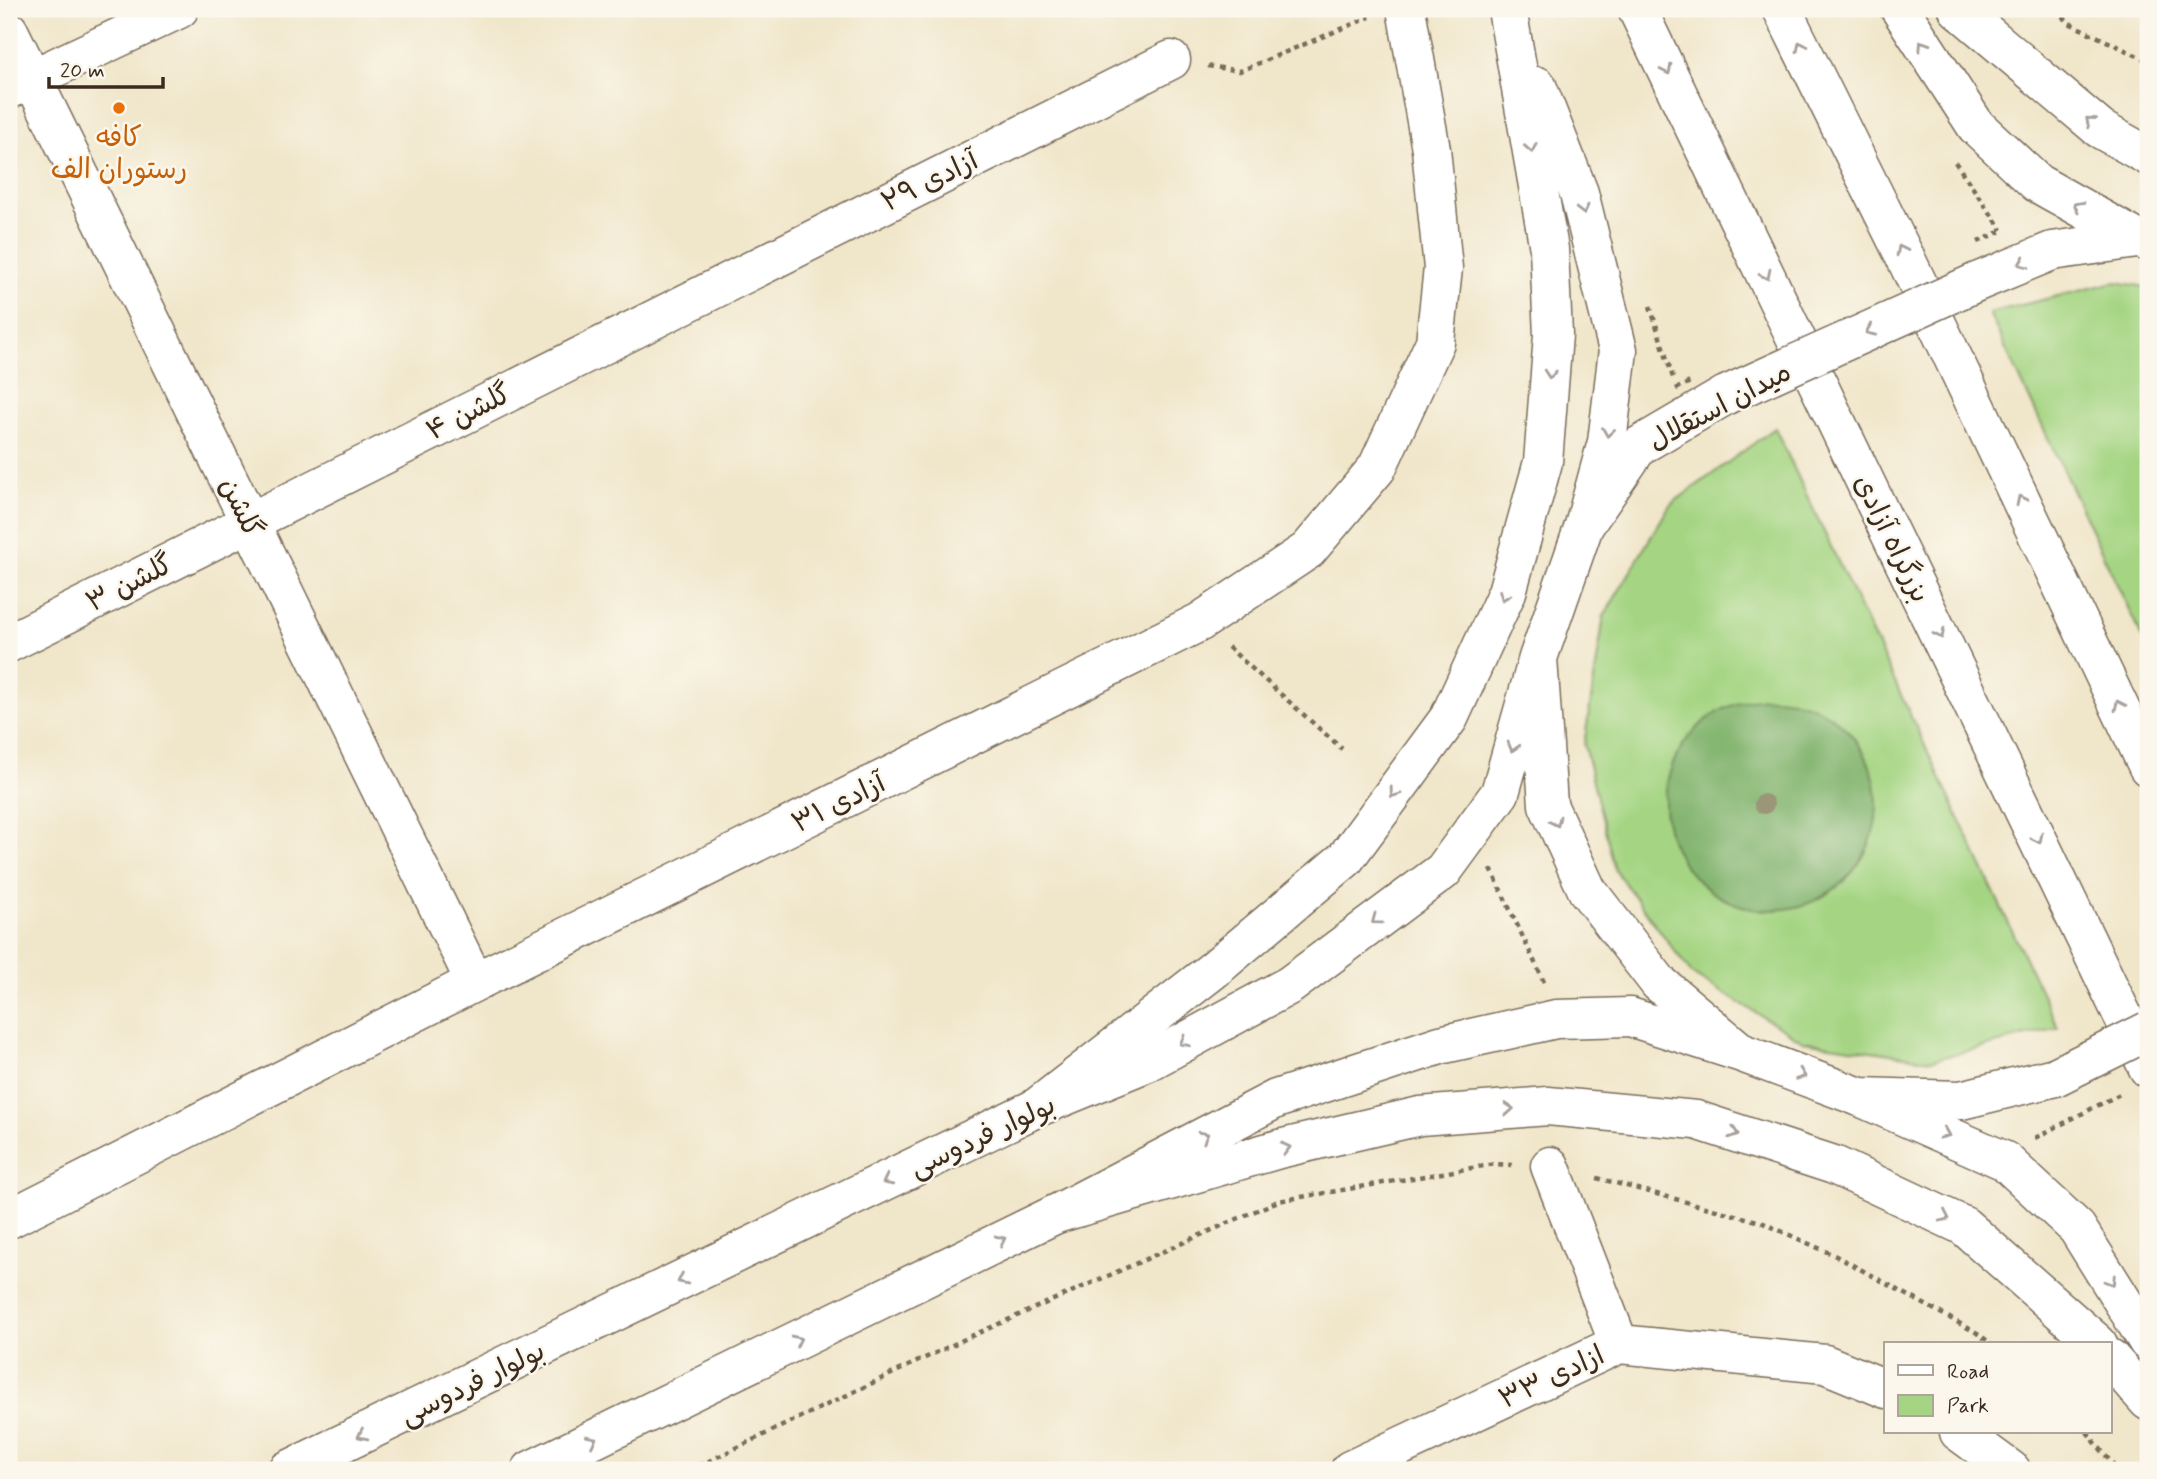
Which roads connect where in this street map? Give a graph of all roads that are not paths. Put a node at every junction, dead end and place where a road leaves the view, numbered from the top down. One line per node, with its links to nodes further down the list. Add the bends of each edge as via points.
1 (179, 9): 10 (main road)
2 (1507, 9): 15 (main road, one-way to 15, via 1579,193 1618,350 1607,442); 24 (main road, one-way to 24, via 1549,249 1553,335 1543,462 1507,592 1449,718 1345,859 1212,971)
3 (1637, 9): 22 (main road, بزرگراه آزادی, one-way to 22)
4 (1782, 9): 18 (main road, one-way to 4)
5 (1900, 9): 12 (main road, one-way to 5, via 2037,183 1976,126)
6 (1958, 9): 11 (main road, one-way to 6, via 2100,129)
7 (1392, 11): 19 (main road, آزادی ۳۱, via 1431,149 1443,268 1435,342 1377,468 1308,550 1200,622)
8 (9, 31): 10 (main road, گلشن)
9 (1171, 60): 13 (main road, آزادی ۲۹)
10 (20, 84): 14 (main road, گلشن)
11 (2148, 156)
12 (2143, 240): 15 (main road, میدان استقلال, one-way to 15, bridge, via 2052,251 1727,395 1639,446)
13 (687, 300): 14 (main road, گلشن ۴)
14 (250, 522): 16 (main road, گلشن ۳); 19 (main road, گلشن)
15 (1584, 526): 17 (main road, میدان استقلال)
16 (9, 643)
17 (1538, 658): 21 (main road, میدان استقلال, one-way to 21, via 1548,805 1587,890 1660,983); 24 (main road, بولوار فردوسی, one-way to 24, via 1500,793 1443,871 1290,985 1148,1062)
18 (2148, 767)
19 (475, 982): 27 (main road, آزادی ۳۱)
20 (2148, 1031): 23 (main road, میدان استقلال, bridge, via 2055,1077 1961,1100)
21 (1742, 1053): 23 (main road, میدان استقلال, one-way to 23); 26 (main road, one-way to 21, via 1276,1099 1440,1045 1556,1019 1630,1017)
22 (2137, 1080)
23 (1860, 1097): 29 (main road, one-way to 29, via 2006,1161 2077,1228)
24 (1036, 1108): 35 (main road, بولوار فردوسی, one-way to 35)
25 (1550, 1166): 30 (main road)
26 (1055, 1214): 28 (main road, one-way to 28, via 1279,1149 1420,1116 1548,1106 1696,1121 1834,1165 1964,1226); 36 (main road, one-way to 26)
27 (9, 1219)
28 (2096, 1342)
29 (2148, 1342)
30 (1619, 1344): 32 (main road, ازادی ۳۳, via 1825,1364); 37 (main road, ازادی ۳۳)
31 (2112, 1360): 33 (main road)
32 (1884, 1388)
33 (2148, 1401)
34 (1962, 1434): 38 (main road)
35 (288, 1470)
36 (531, 1470)
37 (1350, 1470)
38 (2011, 1470)

